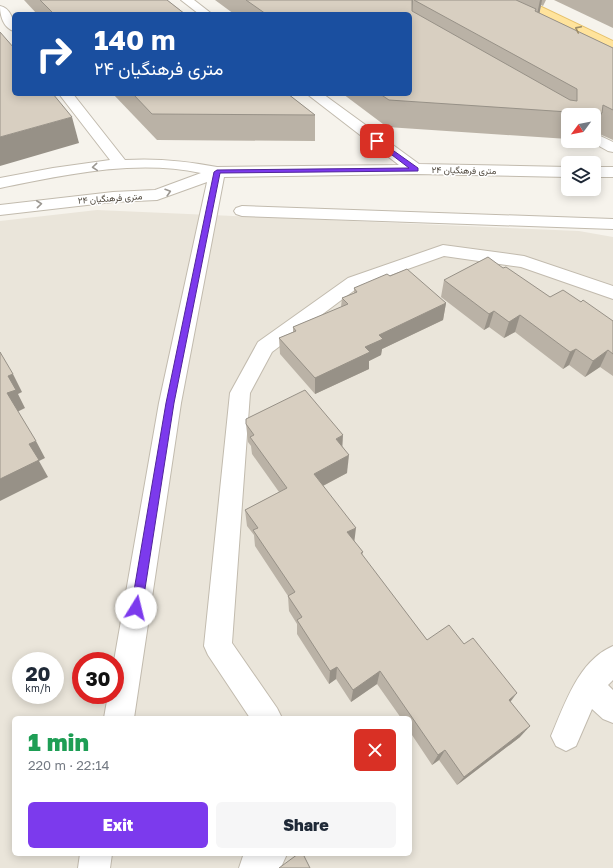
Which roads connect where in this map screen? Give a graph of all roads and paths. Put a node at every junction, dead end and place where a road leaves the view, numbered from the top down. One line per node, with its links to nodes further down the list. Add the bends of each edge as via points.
1 (187, 0): 4 (street)
2 (518, 0): 6 (main road, one-way to 2)
3 (0, 9): 5 (street)
4 (203, 12)
5 (12, 24)
6 (613, 46)
7 (68, 96): 11 (street)
8 (317, 96): 12 (street)
9 (601, 141): 10 (street)
10 (613, 148)
11 (121, 165): 13 (street, ۲۴ متری فرهنگیان, via 164,163 195,166); 17 (street, ۲۴ متری فرهنگیان, one-way to 17, via 67,170)
12 (415, 169): 13 (street, ۲۴ متری فرهنگیان); 14 (street, ۲۴ متری فرهنگیان)
13 (217, 172): 18 (street, ۲۴ متری فرهنگیان, one-way to 13, via 113,197 157,195 181,188); 27 (street, via 170,403)
14 (561, 172)
15 (601, 172): 16 (street)
16 (613, 172)
17 (0, 182)
18 (0, 210)
19 (242, 211): 20 (street)
20 (442, 218): 21 (street); 22 (street)
21 (613, 224)
22 (443, 250): 23 (street, via 524,262); 28 (street, via 354,282 265,347 240,393 218,646)
23 (613, 293)
24 (613, 660): 25 (street)
25 (588, 686): 26 (street); 29 (street)
26 (613, 709)
27 (118, 716)
28 (266, 716)
29 (566, 736)
30 (96, 856): 32 (street)
31 (269, 856): 33 (street)
32 (94, 868)
33 (255, 868)

